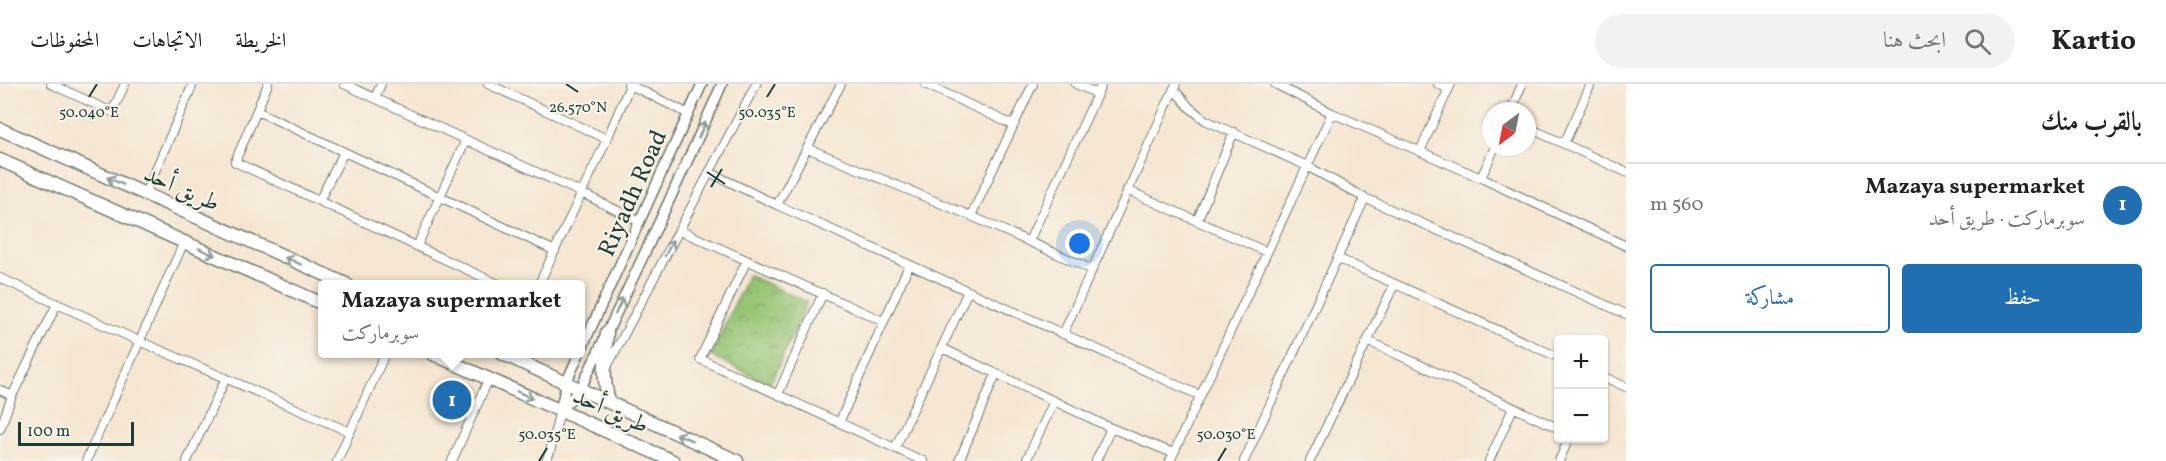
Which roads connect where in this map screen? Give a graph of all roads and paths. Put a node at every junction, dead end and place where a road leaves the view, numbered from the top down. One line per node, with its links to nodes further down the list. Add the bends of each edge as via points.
1 (51, 84): 2 (street, via 112,112)
2 (125, 84)
3 (192, 84): 47 (street)
4 (268, 84): 26 (street)
5 (344, 84): 24 (street)
6 (381, 84): 24 (street)
7 (488, 84): 33 (street)
8 (702, 84): 28 (street, Riyadh Road)
9 (722, 84): 77 (street, one-way to 9)
10 (756, 84): 42 (street)
11 (841, 84): 36 (street)
12 (925, 84): 29 (street)
13 (1033, 84): 29 (street)
14 (1076, 84): 23 (street)
15 (1102, 84): 23 (street)
16 (1275, 84): 27 (street)
17 (1438, 84): 21 (street)
18 (1522, 84): 25 (street)
19 (1591, 84): 35 (street)
20 (629, 85): 28 (street); 33 (street)
21 (1450, 86): 37 (street)
22 (1175, 87): 32 (street, via 1189,107 1205,120); 45 (street)
23 (1098, 94): 56 (street)
24 (375, 98): 34 (street)
25 (1515, 102)
26 (257, 111): 38 (street); 50 (street, via 235,162)
27 (1332, 113): 37 (street); 41 (street)
28 (689, 114): 54 (street, Riyadh Road)
29 (1012, 125): 52 (street)
30 (0, 129): 47 (main road, طريق أحد, one-way to 30)
31 (1536, 131): 35 (street)
32 (1234, 132): 41 (street); 53 (street)
33 (607, 139): 46 (street)
34 (466, 140): 46 (street); 48 (street)
35 (1564, 144): 43 (street)
36 (807, 148): 51 (street); 52 (street)
37 (1420, 151): 44 (street)
38 (344, 152): 48 (street); 50 (street)
39 (1491, 156): 44 (street)
40 (0, 160): 57 (main road, طريق أحد)
41 (1307, 166): 49 (street); 61 (street)
42 (709, 172): 51 (street); 55 (street)
43 (1626, 172)
44 (1481, 178): 59 (street)
45 (1127, 190): 53 (street); 65 (street)
46 (582, 193): 54 (street); 60 (street)
47 (145, 194): 67 (main road, طريق أحد, one-way to 47)
48 (441, 198): 58 (street); 60 (street)
49 (1365, 198): 62 (street); 75 (street)
50 (319, 201): 58 (street)
51 (777, 205): 64 (street)
52 (971, 216): 56 (street)
53 (1197, 221): 61 (street)
54 (640, 222): 78 (street, Riyadh Road)
55 (679, 230): 63 (street); 88 (street, one-way to 55)
56 (1029, 241): 65 (street)
57 (184, 242): 73 (main road, طريق أحد, one-way to 73); 80 (street)
58 (417, 246): 68 (street)
59 (1626, 246)
60 (555, 250): 69 (street)
61 (1267, 252): 99 (street)
62 (1337, 258): 70 (street); 123 (street)
63 (747, 260): 72 (street); 97 (street, via 700,359)
64 (909, 265): 71 (street); 76 (street)
65 (1092, 269): 79 (street)
66 (0, 278): 74 (street)
67 (335, 280)
68 (488, 280)
69 (541, 280)
70 (1394, 285): 81 (street); 83 (street)
71 (968, 291): 79 (street); 82 (street)
72 (823, 293): 76 (street); 97 (street)
73 (318, 302)
74 (57, 304): 80 (street); 98 (street)
75 (1626, 314)
76 (883, 321): 104 (street)
77 (607, 332): 88 (main road); 96 (street)
78 (585, 333)
79 (1063, 334): 99 (street)
80 (139, 341): 90 (street); 112 (street)
81 (1368, 341): 102 (street); 124 (street)
82 (942, 348): 89 (street); 110 (street)
83 (1554, 355)
84 (383, 358): 108 (street)
85 (442, 358): 91 (main road, طريق أحد)
86 (512, 358): 93 (main road, طريق أحد)
87 (577, 358): 93 (street, Riyadh Road)
88 (604, 374): 101 (main road)
89 (996, 374): 100 (street); 120 (street)
90 (226, 378): 108 (street); 113 (street)
91 (489, 378): 103 (main road, طريق أحد, one-way to 103); 115 (street)
92 (1608, 379): 94 (street)
93 (567, 381): 96 (main road, طريق أحد); 103 (street, Riyadh Road)
94 (1626, 387)
95 (0, 390): 98 (street)
96 (580, 390): 101 (main road, طريق أحد); 103 (street)
97 (778, 394): 104 (street)
98 (12, 396): 107 (street)
99 (1199, 396): 111 (street)
100 (1054, 401): 106 (street); 121 (street)
101 (610, 403): 118 (main road, طريق أحد, one-way to 101)
102 (1513, 408): 105 (street); 125 (street)
103 (560, 410): 116 (street); 117 (main road, طريق أحد)
104 (839, 423): 110 (street)
105 (1554, 426)
106 (1111, 428): 111 (street); 122 (street)
107 (0, 429)
108 (350, 432): 114 (street)
109 (1567, 443): 126 (street)
110 (895, 448): 119 (street)
111 (1172, 457)
112 (86, 461)
113 (187, 461)
114 (337, 461)
115 (452, 461)
116 (546, 461)
117 (673, 461)
118 (737, 461)
119 (922, 461)
120 (959, 461)
121 (1026, 461)
122 (1096, 461)
123 (1244, 461)
124 (1310, 461)
125 (1489, 461)
126 (1559, 461)

